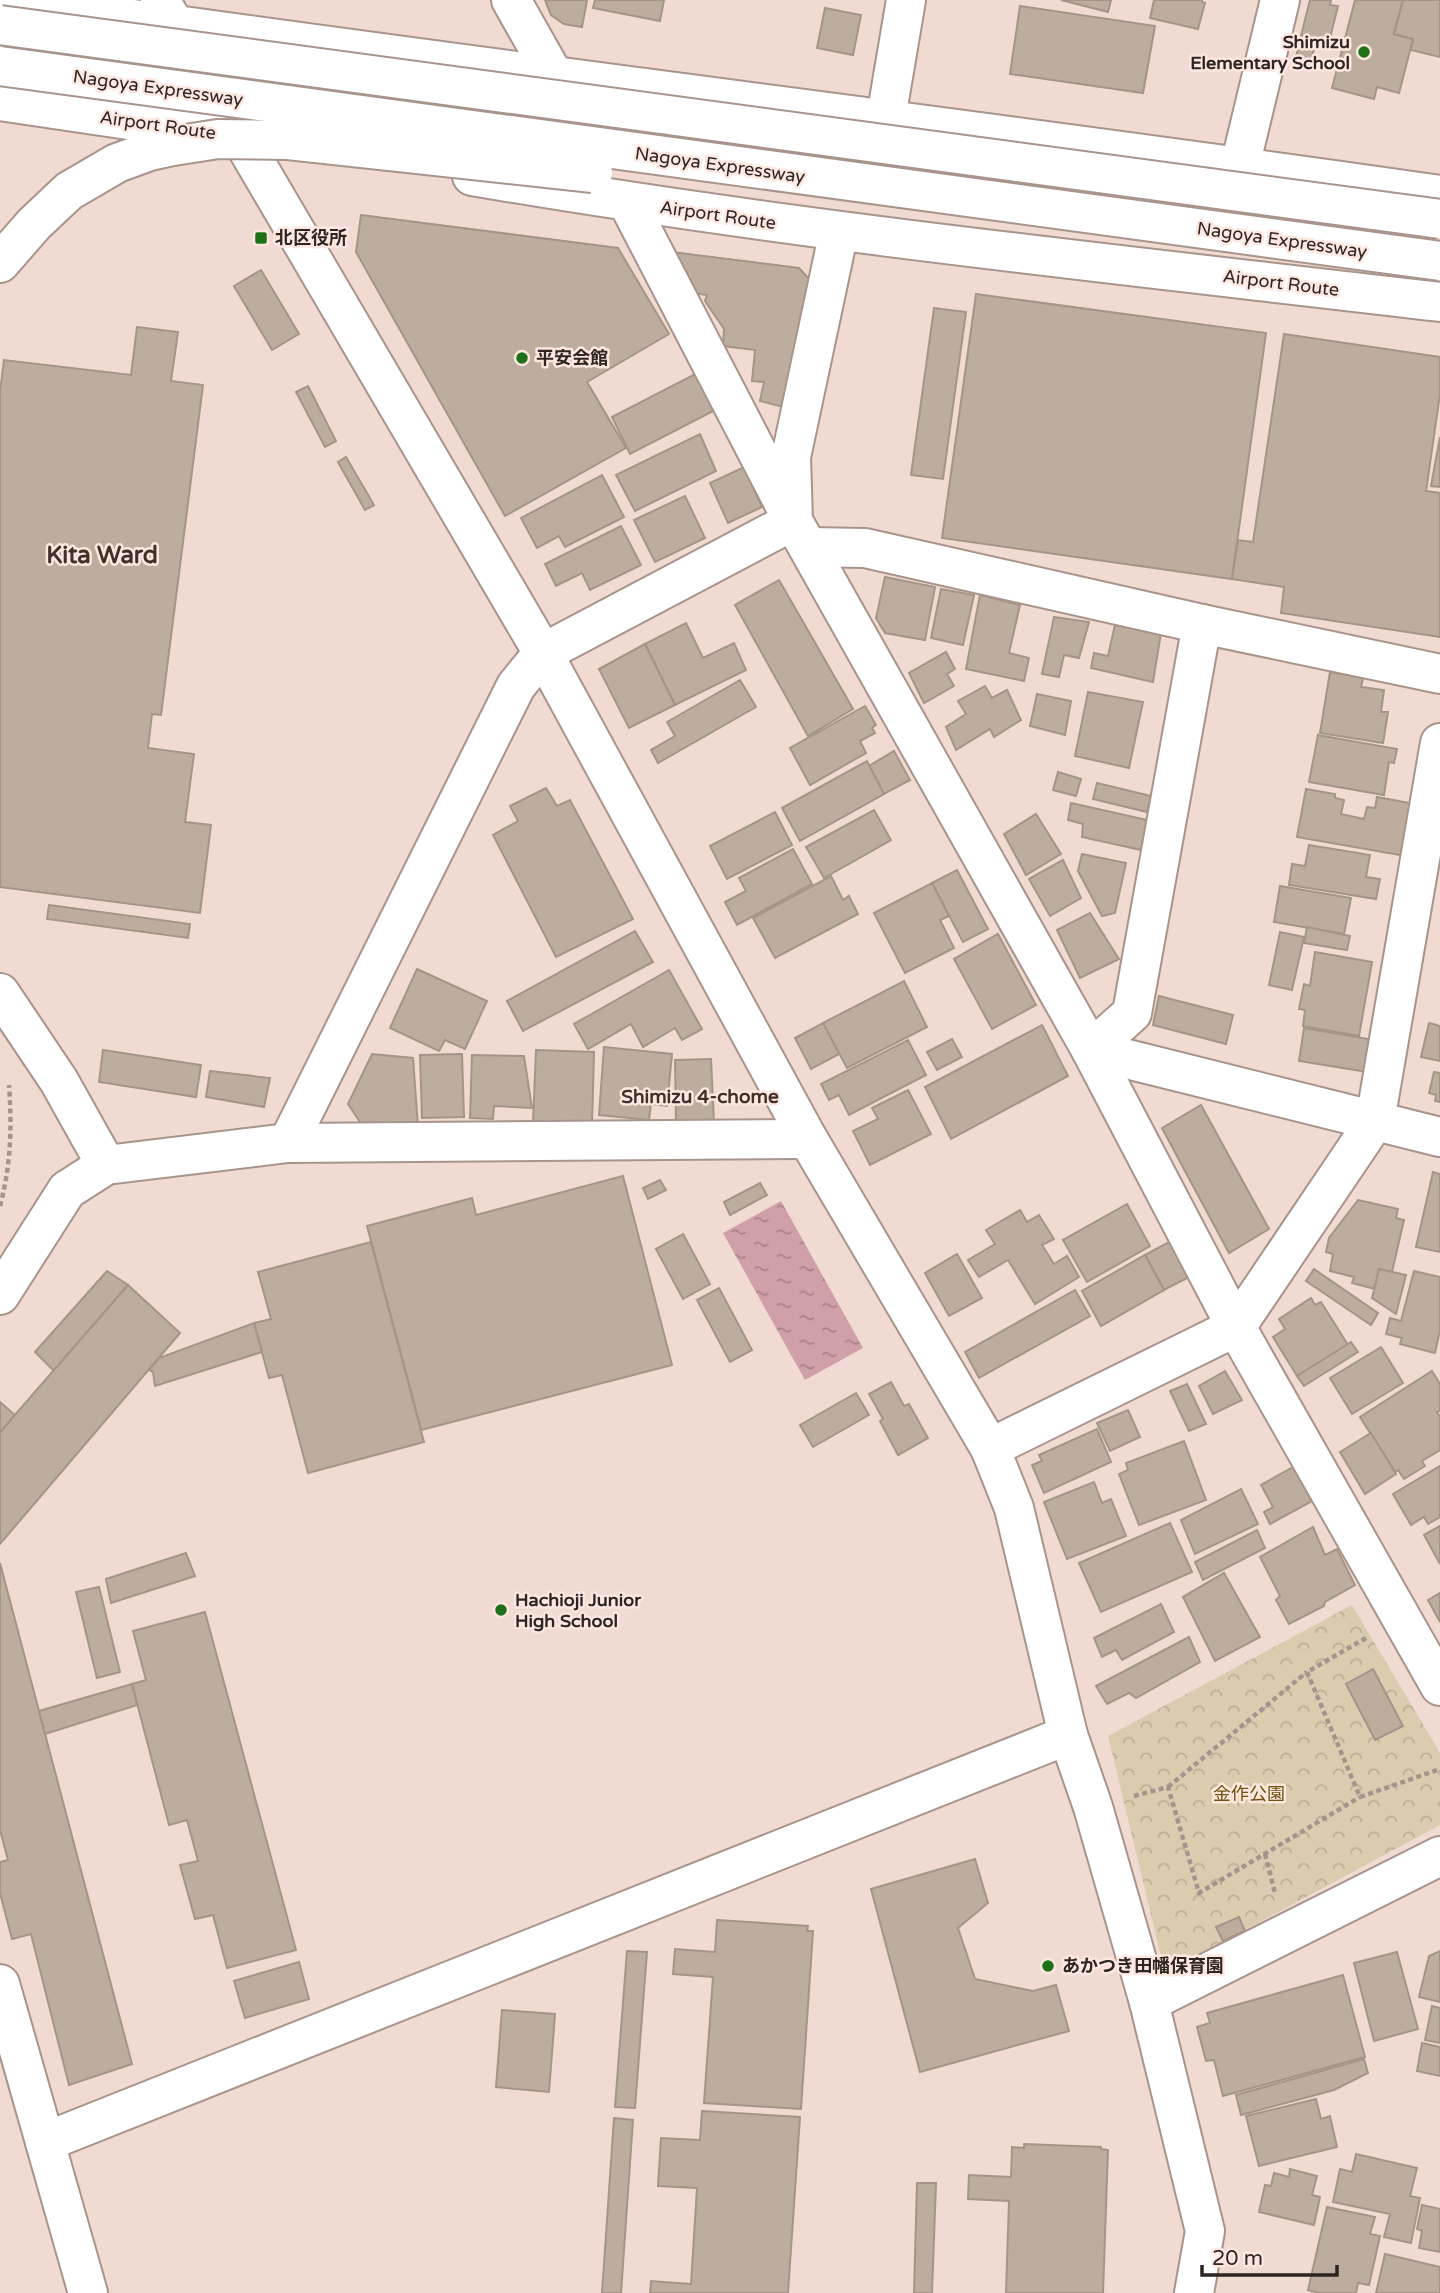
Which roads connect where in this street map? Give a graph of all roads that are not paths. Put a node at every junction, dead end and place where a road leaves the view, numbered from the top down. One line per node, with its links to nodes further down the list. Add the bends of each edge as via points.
1 (0, 0): 5 (main road)
2 (511, 0): 8 (main road)
3 (906, 0): 11 (main road)
4 (1280, 0): 13 (main road)
5 (168, 13): 8 (main road); 12 (main road)
6 (0, 25): 13 (main road, bridge)
7 (0, 66): 16 (main road, Nagoya Expressway, bridge)
8 (554, 76): 11 (main road)
9 (0, 83): 13 (main road, bridge, via 143,78 1113,192)
10 (0, 101): 12 (main road, Airport Route)
11 (886, 118): 13 (main road)
12 (241, 137): 15 (main road, Airport Route); 24 (main road)
13 (1234, 178): 14 (main road); 17 (main road, bridge)
14 (1440, 195)
15 (628, 203): 18 (main road, Airport Route); 22 (main road)
16 (1106, 217): 19 (main road, Nagoya Expressway, bridge); 20 (main road, bridge, via 1049,224 368,148 218,139 150,151 105,170 69,191)
17 (1440, 219)
18 (839, 231): 21 (main road, Airport Route); 22 (main road, via 791,457)
19 (1440, 261)
20 (0, 263)
21 (1440, 302)
22 (801, 534): 23 (main road); 24 (main road); 28 (main road)
23 (1202, 624): 25 (main road); 28 (main road, via 1132,1013)
24 (543, 653): 31 (main road); 32 (main road, via 516,686)
25 (1440, 674)
26 (1440, 743): 29 (main road)
27 (0, 993): 33 (main road, via 59,1081)
28 (1091, 1050): 29 (main road); 35 (main road)
29 (1375, 1121): 30 (main road); 35 (main road)
30 (1440, 1137)
31 (808, 1139): 32 (main road); 36 (main road)
32 (288, 1143): 33 (main road)
33 (106, 1165): 34 (main road, via 67,1190)
34 (0, 1295)
35 (1236, 1327): 36 (main road); 37 (main road)
36 (990, 1448): 38 (main road, via 1014,1508)
37 (1440, 1686)
38 (1068, 1735): 41 (main road); 42 (main road)
39 (1440, 1856): 41 (main road)
40 (0, 1984): 42 (main road)
41 (1149, 2002): 44 (main road, via 1206,2231)
42 (45, 2142): 43 (main road)
43 (88, 2293)
44 (1194, 2293)

